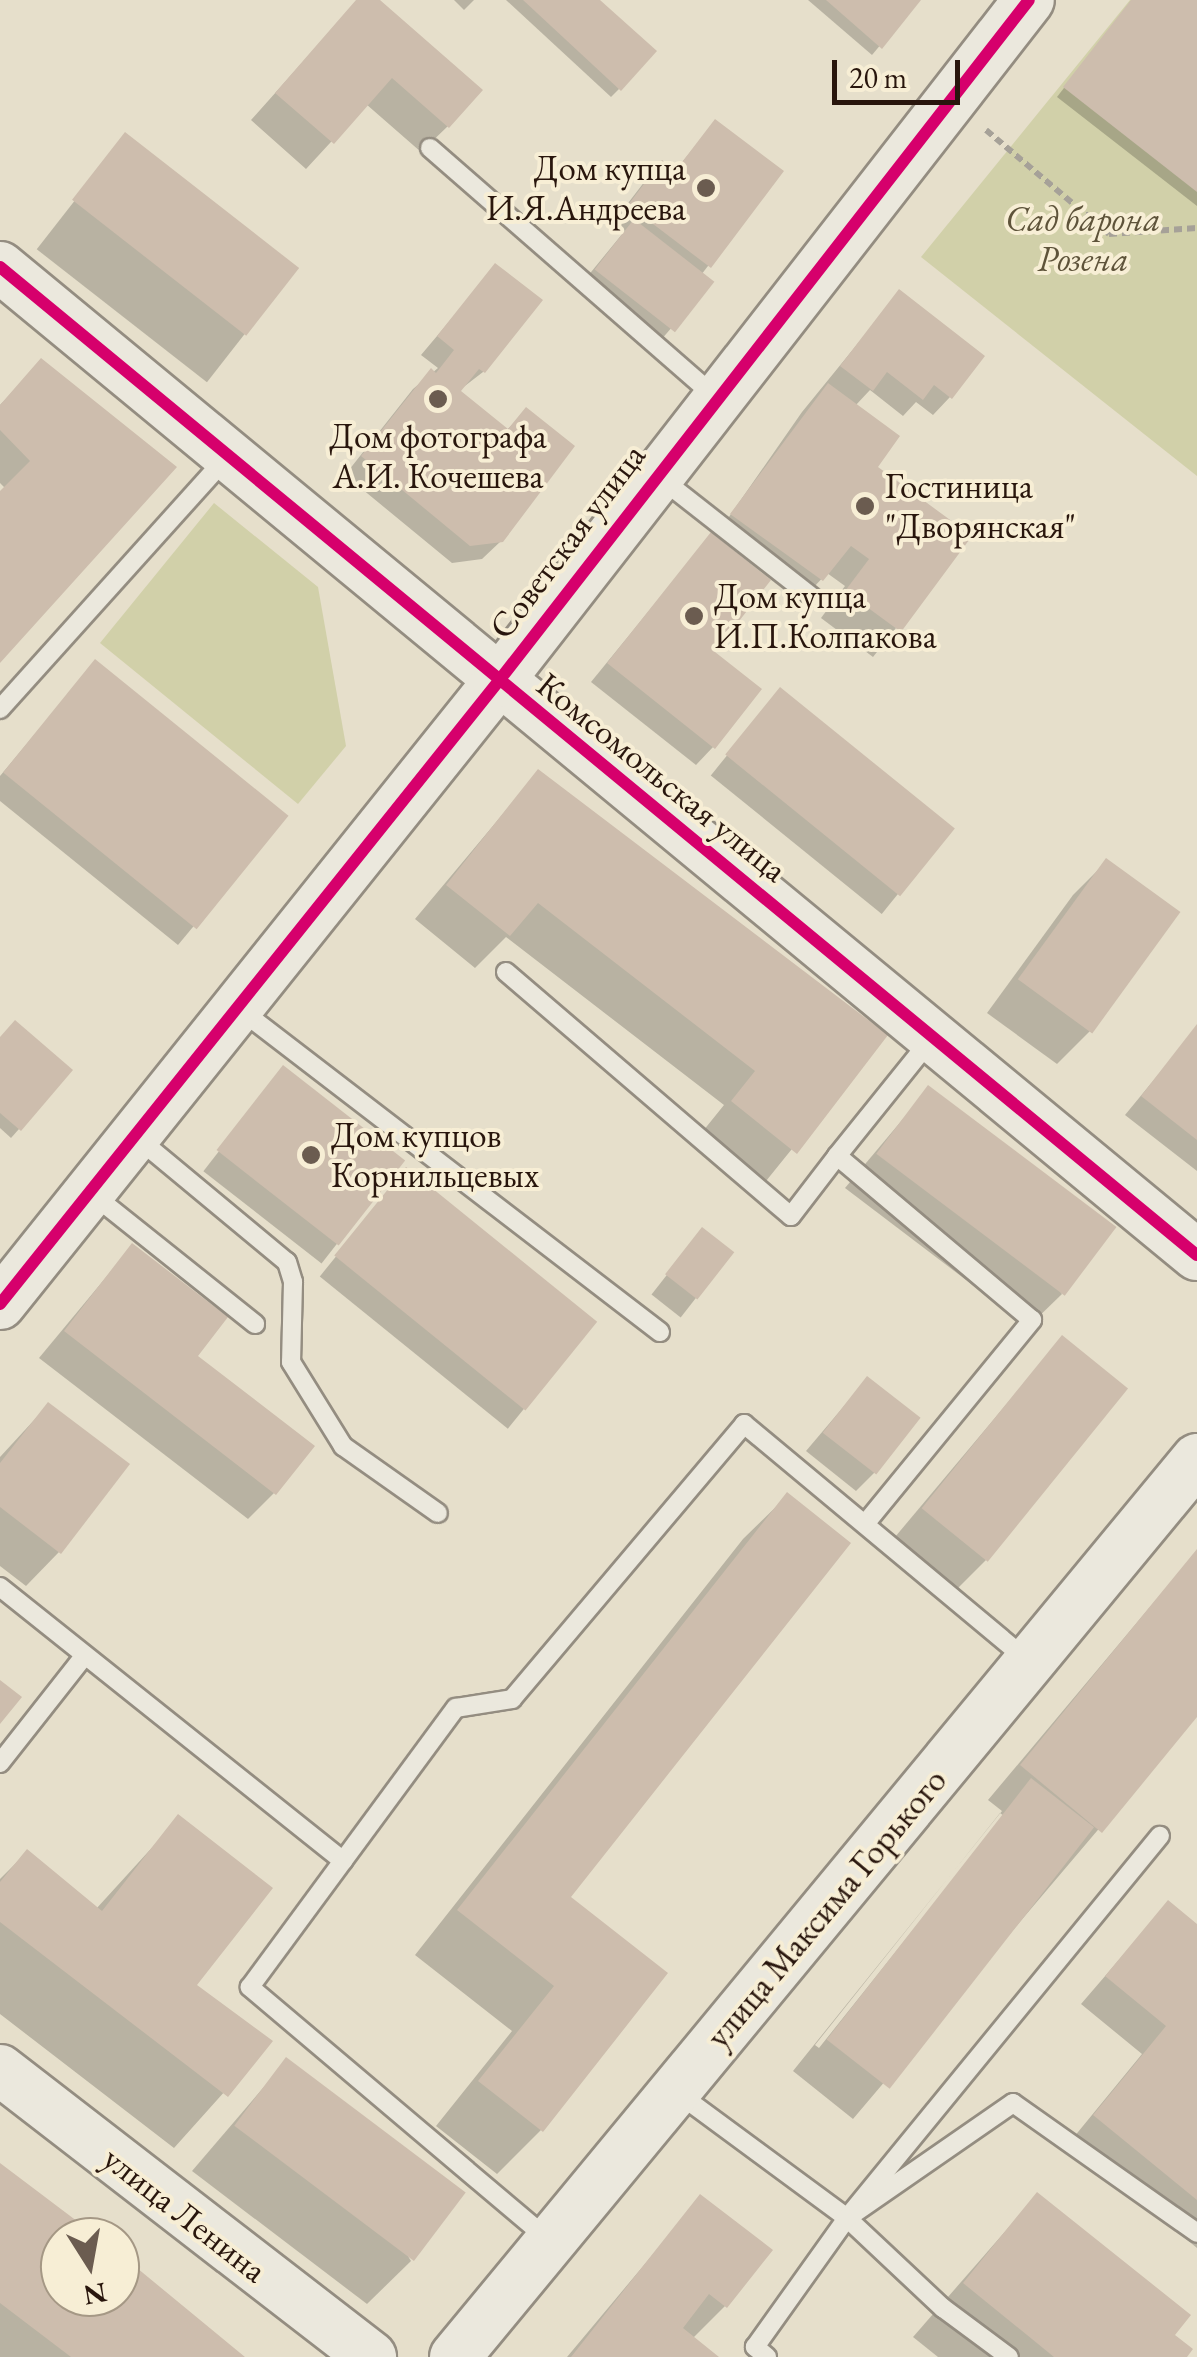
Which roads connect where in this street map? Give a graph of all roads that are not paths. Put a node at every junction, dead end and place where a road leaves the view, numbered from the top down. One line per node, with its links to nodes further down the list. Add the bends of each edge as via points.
1 (1029, 0): 4 (street, Советская улица)
2 (430, 148): 4 (lane)
3 (0, 267): 5 (street, Комсомольская улица)
4 (714, 396): 6 (street, Советская улица)
5 (228, 456): 8 (street, Комсомольская улица); 9 (lane)
6 (656, 475): 7 (lane); 8 (street, Советская улица)
7 (812, 598)
8 (498, 682): 11 (street, Советская улица); 12 (street, Комсомольская улица)
9 (0, 708)
10 (506, 972): 14 (lane, via 791,1216)
11 (238, 1008): 13 (street, Советская улица); 19 (lane)
12 (932, 1038): 14 (lane); 16 (street, Комсомольская улица)
13 (135, 1136): 15 (street, Советская улица); 21 (lane, via 287,1262 293,1282 291,1362 343,1446)
14 (837, 1156): 22 (lane, via 1032,1320)
15 (90, 1192): 17 (street, Советская улица); 18 (lane)
16 (1197, 1255)
17 (0, 1304)
18 (255, 1324)
19 (660, 1332)
20 (1197, 1459): 25 (street, улица Максима Горького)
21 (438, 1514)
22 (865, 1524): 25 (lane); 28 (lane, via 744,1424 512,1699 456,1708)
23 (0, 1588): 24 (lane)
24 (84, 1655): 26 (lane); 28 (lane)
25 (1029, 1662): 30 (street, улица Максима Горького)
26 (0, 1763)
27 (1160, 1836): 31 (lane)
28 (344, 1861): 33 (lane, via 250,1987)
29 (0, 2070): 34 (street, улица Ленина)
30 (674, 2090): 31 (lane); 33 (street, улица Максима Горького)
31 (847, 2218): 32 (lane, via 1013,2103); 36 (lane, via 755,2347); 37 (lane, via 943,2308)
32 (1197, 2233)
33 (549, 2241): 35 (street, улица Максима Горького)
34 (371, 2357)
35 (455, 2357)
36 (767, 2357)
37 (1009, 2357)

